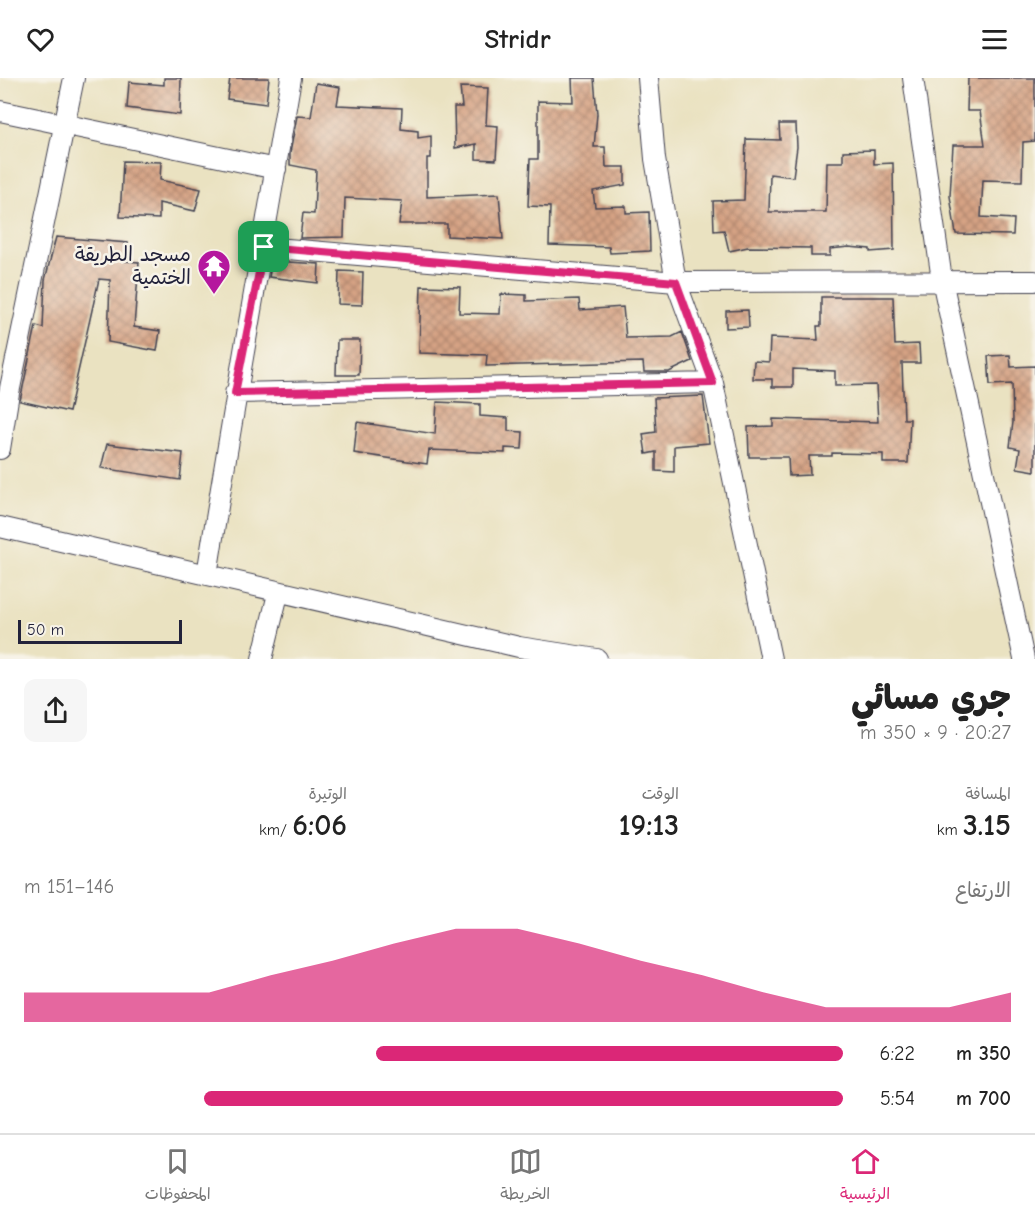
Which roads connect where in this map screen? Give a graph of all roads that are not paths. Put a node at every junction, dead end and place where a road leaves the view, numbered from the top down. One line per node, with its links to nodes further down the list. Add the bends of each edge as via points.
1 (74, 78): 6 (street)
2 (291, 78): 7 (street)
3 (648, 78): 11 (street, via 655,159)
4 (913, 78): 9 (street)
5 (0, 111): 6 (street)
6 (64, 124): 7 (street); 13 (street)
7 (276, 169): 8 (street)
8 (264, 247): 11 (street); 14 (street)
9 (942, 280): 10 (street); 11 (street); 23 (street)
10 (1035, 281)
11 (676, 282): 12 (street)
12 (713, 383): 14 (street); 22 (street)
13 (4, 393): 15 (street)
14 (235, 393): 17 (street)
15 (0, 449)
16 (0, 527): 17 (street)
17 (207, 575): 18 (street)
18 (278, 594): 19 (street); 20 (street)
19 (518, 653): 21 (street)
20 (262, 659)
21 (597, 659)
22 (771, 659)
23 (1024, 659)

